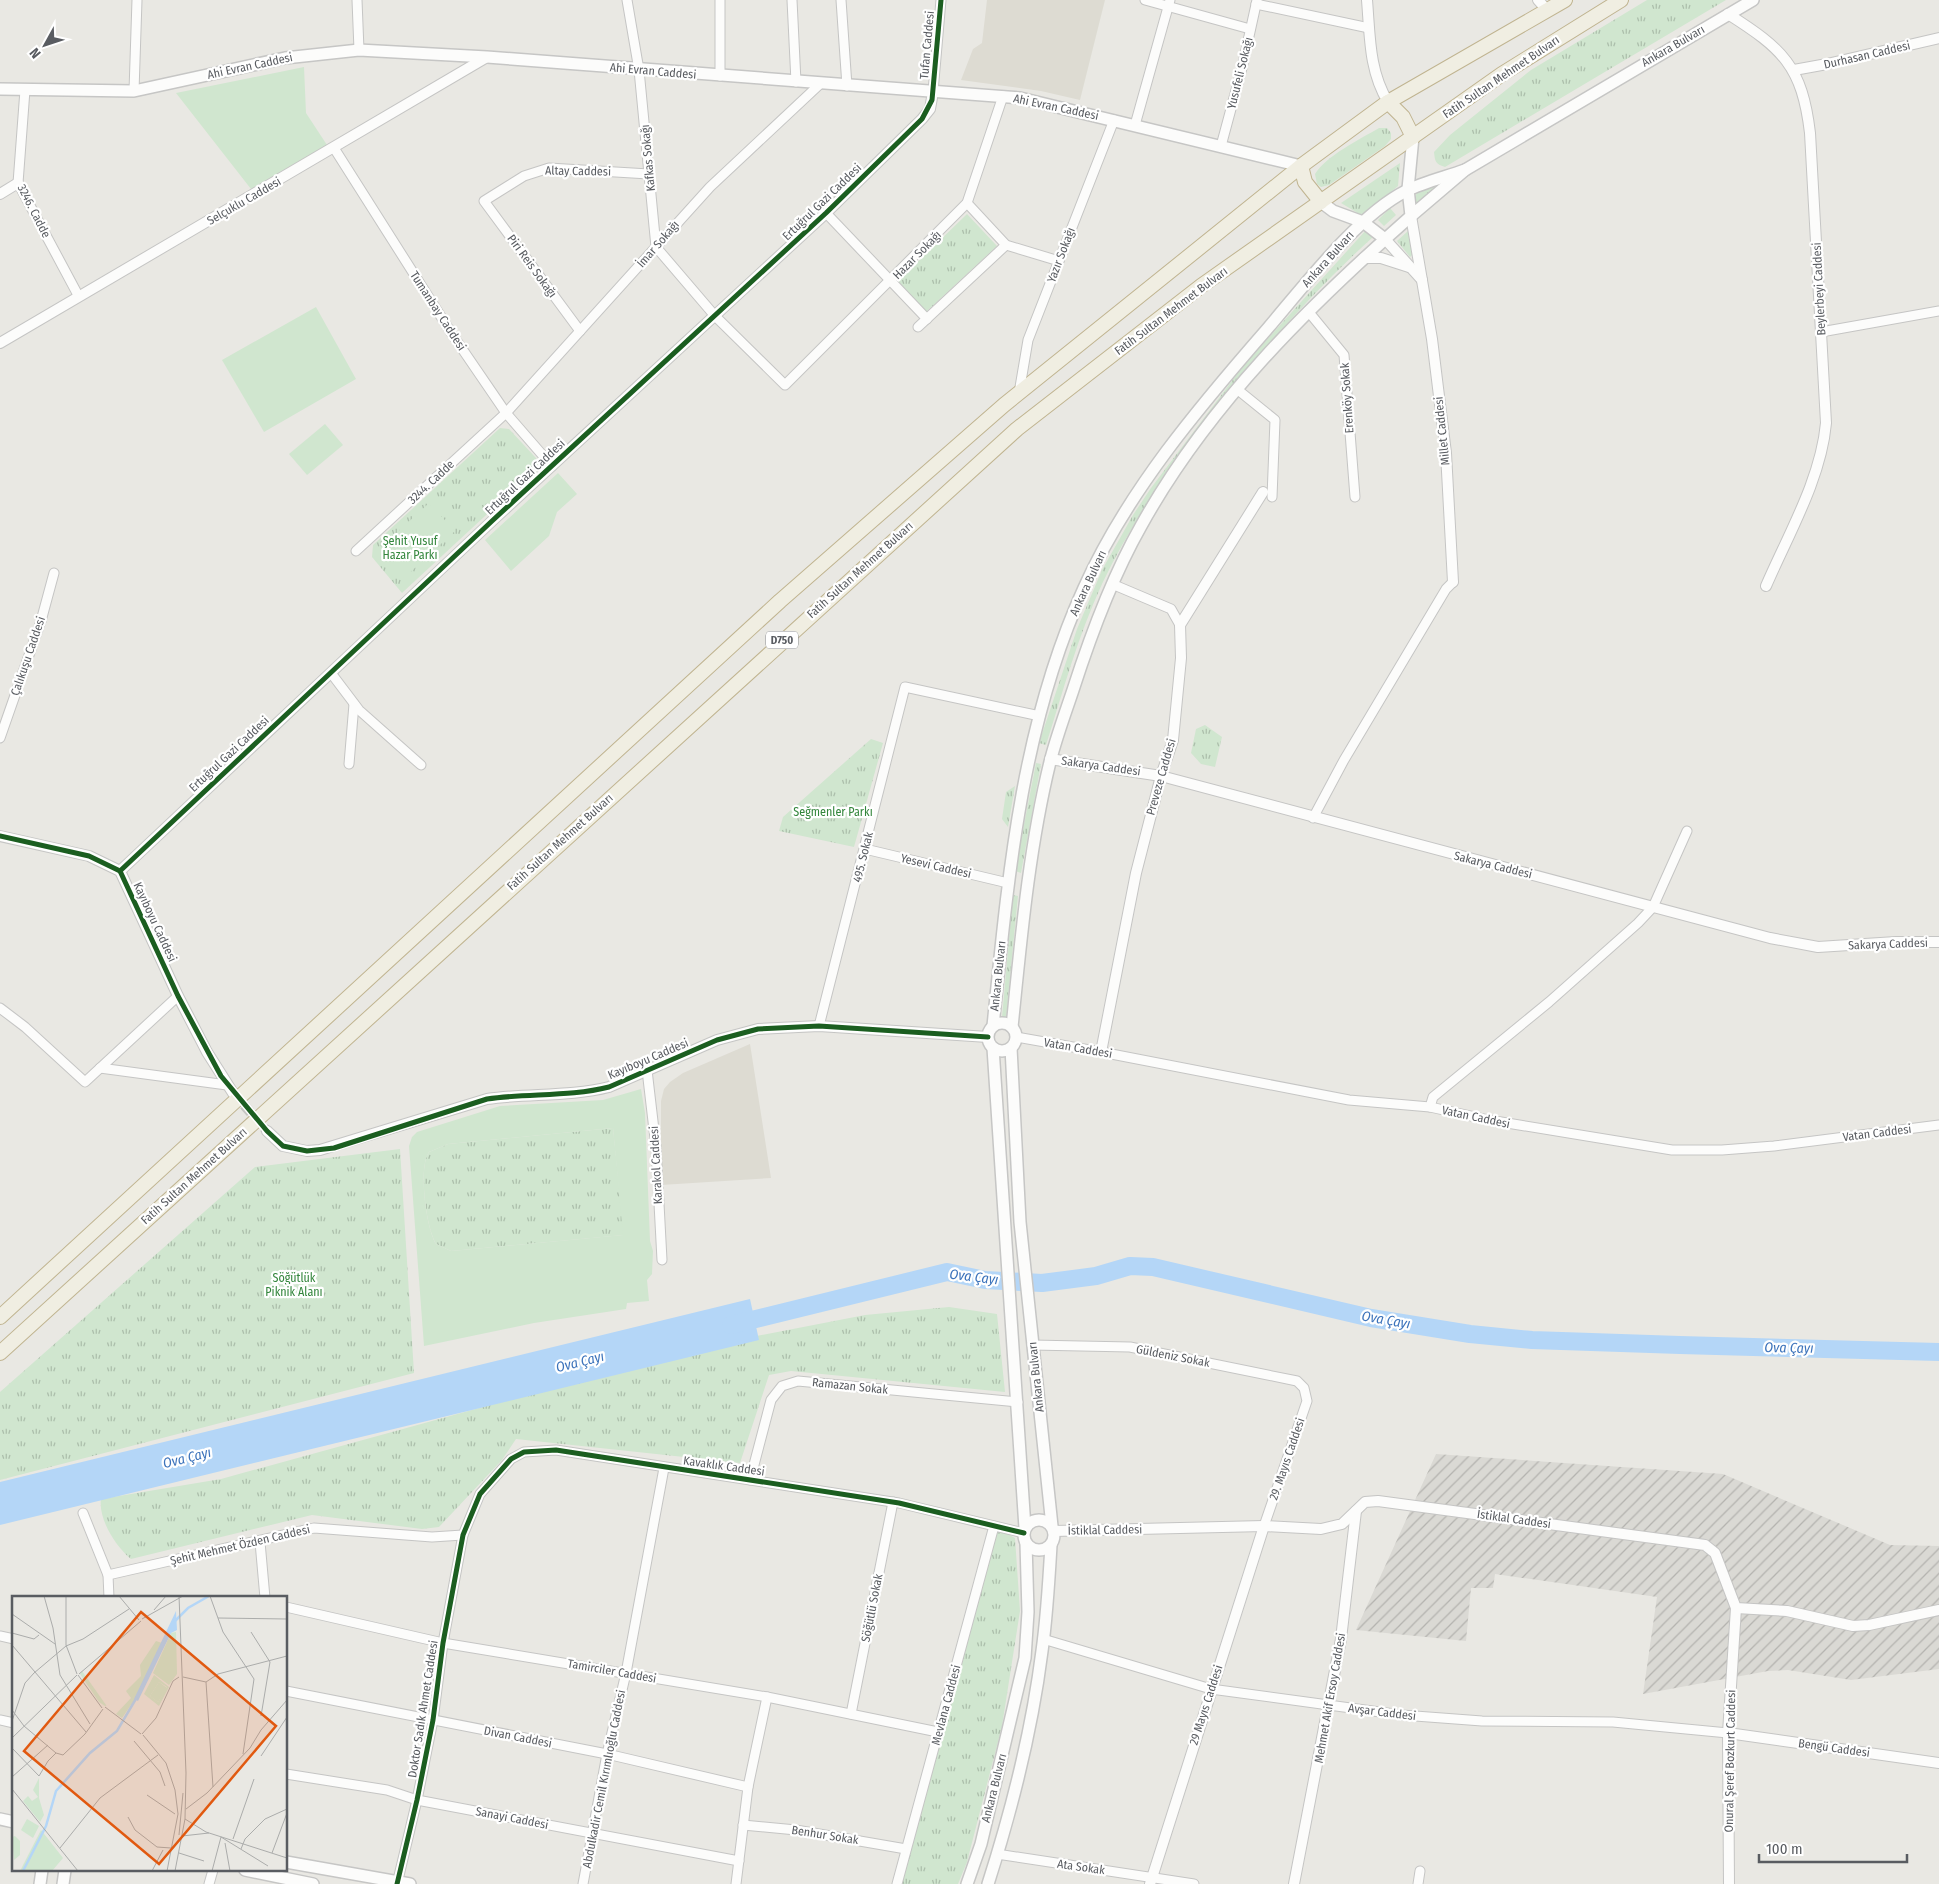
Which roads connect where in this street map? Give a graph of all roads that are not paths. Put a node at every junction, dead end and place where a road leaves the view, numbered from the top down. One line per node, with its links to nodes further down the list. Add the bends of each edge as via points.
1 (137, 0): 30 (street)
2 (357, 0): 20 (street)
3 (627, 0): 22 (street, Kafkas Sokağı)
4 (720, 0): 24 (street)
5 (792, 0): 25 (street)
6 (841, 0): 27 (street)
7 (941, 0): 31 (street, Tufan Caddesi)
8 (1145, 0): 14 (street)
9 (1367, 0): 17 (street)
10 (1565, 0): 15 (highway, D750)
11 (1621, 0): 36 (highway, Fatih Sultan Mehmet Bulvarı / D750, via 1502,74)
12 (1753, 0): 16 (main road, Ankara Bulvarı)
13 (1256, 2): 17 (street); 18 (street, Yusufeli Sokağı)
14 (1169, 3): 18 (street); 35 (street)
15 (1543, 5): 33 (highway, D750)
16 (1728, 14): 23 (street, Beylerbeyi Caddesi, via 1768,41); 40 (main road, Ankara Bulvarı)
17 (1369, 28): 33 (street, via 1375,75)
18 (1250, 29): 37 (street, Yusufeli Sokağı)
19 (1939, 38): 23 (street, Durhasan Caddesi)
20 (359, 50): 21 (main road, Ahi Evran Caddesi); 30 (main road, Ahi Evran Caddesi, via 285,58)
21 (487, 57): 22 (main road, Ahi Evran Caddesi); 38 (street, Selçuklu Caddesi)
22 (639, 70): 24 (main road, Ahi Evran Caddesi); 41 (street, Kafkas Sokağı)
23 (1794, 70): 66 (street, Beylerbeyi Caddesi, via 1807,109 1810,133)
24 (720, 76): 25 (main road, Ahi Evran Caddesi)
25 (796, 82): 26 (main road, Ahi Evran Caddesi)
26 (820, 84): 27 (main road, Ahi Evran Caddesi); 53 (street, İmar Sokağı, via 710,187)
27 (846, 86): 31 (main road, Ahi Evran Caddesi)
28 (0, 89): 29 (main road, Ahi Evran Caddesi)
29 (25, 90): 30 (main road, Ahi Evran Caddesi); 42 (street, 3246. Cadde)
30 (134, 91)
31 (933, 92): 32 (main road, Ahi Evran Caddesi); 48 (street, Ertuğrul Gazi Caddesi, via 930,109 922,119)
32 (1003, 96): 34 (main road, Ahi Evran Caddesi); 47 (street, Hazar Sokağı)
33 (1388, 102): 36 (highway, via 1404,117); 39 (highway, D750)
34 (1114, 120): 35 (main road, Ahi Evran Caddesi); 55 (street, Yazır Sokağı)
35 (1135, 125): 37 (main road, Ahi Evran Caddesi)
36 (1413, 137): 43 (main road); 46 (highway, Fatih Sultan Mehmet Bulvarı / D750)
37 (1221, 146): 39 (main road, Ahi Evran Caddesi)
38 (334, 148): 59 (street, Selçuklu Caddesi); 70 (street, Tumanbay Caddesi)
39 (1301, 166): 46 (highway, via 1305,182); 69 (highway, D750)
40 (1465, 170): 43 (main road, Ankara Bulvarı); 49 (main road, Ankara Bulvarı)
41 (649, 174): 45 (street, Altay Caddesi, via 549,168 524,176); 53 (street, Kafkas Sokağı)
42 (18, 183): 44 (street); 59 (street, 3246. Cadde)
43 (1408, 189): 49 (main road); 50 (main road, Ankara Bulvarı)
44 (0, 194)
45 (484, 201): 65 (street, Piri Reis Sokağı)
46 (1321, 202): 50 (main road, Ankara Bulvarı, via 1333,211); 114 (highway, Fatih Sultan Mehmet Bulvarı / D750, via 1202,286 1017,429)
47 (967, 203): 52 (street); 57 (street, Hazar Sokağı)
48 (826, 213): 57 (street); 62 (street, Ertuğrul Gazi Caddesi)
49 (1412, 216): 51 (main road, Ankara Bulvarı); 58 (street, Millet Caddesi)
50 (1363, 222): 51 (main road, Ankara Bulvarı); 82 (main road, Ankara Bulvarı, via 1220,383 1121,520 1075,607)
51 (1385, 239): 54 (main road, Ankara Bulvarı); 56 (street)
52 (1006, 245): 55 (street); 63 (street)
53 (656, 247): 62 (street); 65 (street, İmar Sokağı)
54 (1364, 258): 56 (street, via 1381,258); 60 (main road, Ankara Bulvarı)
55 (1059, 261): 69 (street, Yazır Sokağı, via 1028,340)
56 (1412, 268): 58 (street)
57 (891, 281): 62 (street, Hazar Sokağı, via 785,385); 63 (street)
58 (1423, 281): 76 (street, Millet Caddesi, via 1446,453)
59 (78, 295): 67 (street, Selçuklu Caddesi)
60 (1308, 311): 68 (main road, Ankara Bulvarı); 73 (street, Erenköy Sokak, via 1344,355)
61 (1939, 311): 66 (street)
62 (715, 316): 71 (street, Ertuğrul Gazi Caddesi)
63 (927, 319): 64 (street)
64 (918, 327)
65 (580, 331): 70 (street, İmar Sokağı)
66 (1821, 332): 78 (street, Beylerbeyi Caddesi, via 1826,422 1821,451)
67 (0, 343)
68 (1238, 390): 72 (street, via 1275,420); 77 (main road, Ankara Bulvarı, via 1205,430 1150,510)
69 (1019, 393): 112 (highway, D750, via 780,601)
70 (506, 413): 71 (street, Tumanbay Caddesi); 74 (street, 3244. Cadde)
71 (552, 466): 80 (street, Ertuğrul Gazi Caddesi)
72 (1268, 494): 79 (street)
73 (1355, 497)
74 (356, 551)
75 (54, 573): 83 (street, Çalıkuşu Caddesi)
76 (1453, 582): 89 (street, via 1364,726)
77 (1112, 584): 79 (street, via 1171,609); 85 (main road, Ankara Bulvarı)
78 (1766, 586)
79 (1180, 625): 88 (street, Preveze Caddesi, via 1181,658 1173,740)
80 (331, 673): 81 (street); 93 (street, Ertuğrul Gazi Caddesi)
81 (354, 704): 86 (street); 87 (street)
82 (1040, 716): 84 (main road, Ankara Bulvarı); 92 (street, 495. Sokak, via 905,687)
83 (0, 738)
84 (1030, 754): 85 (main road); 94 (main road, Ankara Bulvarı)
85 (1050, 759): 88 (street, Sakarya Caddesi); 95 (main road, Ankara Bulvarı)
86 (349, 764)
87 (422, 765)
88 (1161, 776): 89 (street, Sakarya Caddesi); 104 (street, Preveze Caddesi, via 1136,873)
89 (1313, 818): 96 (street, Sakarya Caddesi)
90 (1687, 831): 96 (street)
91 (0, 836): 93 (street, Kayıboyu Caddesi, via 89,856)
92 (865, 849): 94 (street, Yesevi Caddesi); 100 (street, 495. Sokak)
93 (120, 871): 98 (street, Kayıboyu Caddesi)
94 (1008, 883): 95 (main road); 101 (main road, Ankara Bulvarı)
95 (1028, 888): 102 (main road, Ankara Bulvarı)
96 (1653, 907): 97 (street, Sakarya Caddesi, via 1803,945); 108 (street, via 1638,924 1548,1002 1433,1097)
97 (1939, 942)
98 (178, 996): 105 (street); 107 (street, Kayıboyu Caddesi)
99 (0, 1008): 105 (street, via 85,1082)
100 (819, 1026): 101 (street, Kayıboyu Caddesi); 106 (street, Kayıboyu Caddesi, via 778,1026 740,1033)
101 (990, 1031): 102 (main road, Ankara Bulvarı, via 1000,1023); 103 (main road)
102 (1013, 1037): 103 (main road, via 1004,1051); 104 (street, Vatan Caddesi); 113 (main road, Ankara Bulvarı, via 1020,1222)
103 (993, 1048): 116 (main road, Ankara Bulvarı, via 1010,1325)
104 (1101, 1052): 108 (street, Vatan Caddesi, via 1349,1100)
105 (100, 1068): 107 (street)
106 (647, 1070): 110 (street, Kayıboyu Caddesi, via 593,1091 487,1099 320,1150 306,1152 284,1146); 111 (street, Karakol Caddesi, via 656,1148)
107 (230, 1089)
108 (1430, 1107): 109 (street, Vatan Caddesi, via 1498,1122 1672,1150 1774,1146)
109 (1939, 1126)
110 (267, 1131)
111 (662, 1260)
112 (0, 1317)
113 (1032, 1345): 115 (street, Güldeniz Sokak, via 1130,1347 1297,1380); 124 (main road, Ankara Bulvarı)
114 (0, 1352)
115 (1306, 1392): 123 (street, 29. Mayıs Caddesi, via 1306,1405)
116 (1018, 1402): 118 (street, Ramazan Sokak, via 798,1380 782,1386 771,1400); 126 (main road, Ankara Bulvarı)
117 (664, 1468): 118 (street, Kavaklık Caddesi); 125 (street, Kavaklık Caddesi, via 556,1450 524,1452 511,1459 480,1494); 137 (street, Abdulkadir Cemil Kırımlıoğlu Caddesi)
118 (750, 1480): 119 (street, Kavaklık Caddesi)
119 (893, 1502): 122 (street, Kavaklık Caddesi); 142 (street, Söğütlü Sokak)
120 (1356, 1511): 123 (street, İstiklal Caddesi, via 1334,1528); 133 (street, İstiklal Caddesi, via 1365,1502 1378,1502 1705,1545 1715,1552); 141 (street, Mehmet Akif Ersoy Caddesi, via 1342,1640)
121 (83, 1514): 129 (street)
122 (994, 1526): 126 (street, Kavaklık Caddesi); 144 (street, Mevlana Caddesi)
123 (1264, 1526): 124 (street, İstiklal Caddesi); 138 (street, 29 Mayıs Caddesi)
124 (1053, 1528): 126 (main road, via 1048,1522 1033,1520); 128 (main road, Ankara Bulvarı, via 1055,1536)
125 (463, 1535): 127 (street, Şehit Mehmet Özden Caddesi, via 314,1528); 136 (street, Doktor Sadık Ahmet Caddesi)
126 (1025, 1535): 128 (main road, via 1038,1550); 166 (main road, Ankara Bulvarı, via 1028,1612 1025,1658 981,1844)
127 (260, 1542): 129 (street, Şehit Mehmet Özden Caddesi); 131 (street)
128 (1051, 1545): 135 (main road, Ankara Bulvarı)
129 (108, 1575): 130 (street)
130 (109, 1596)
131 (265, 1596)
132 (288, 1607): 136 (street, Tamirciler Caddesi)
133 (1736, 1608): 134 (street, via 1787,1611 1854,1626); 145 (street, Onural Şeref Bozkurt Caddesi)
134 (1939, 1610)
135 (1044, 1639): 138 (street, Avşar Caddesi); 154 (main road, Ankara Bulvarı, via 1032,1713)
136 (443, 1643): 137 (street, Tamirciler Caddesi); 143 (street, Doktor Sadık Ahmet Caddesi)
137 (626, 1673): 140 (street, Tamirciler Caddesi); 146 (street, Abdulkadir Cemil Kırımlıoğlu Caddesi)
138 (1211, 1689): 141 (street, Avşar Caddesi); 159 (street, 29 Mayıs Caddesi)
139 (288, 1691): 143 (street, Divan Caddesi)
140 (768, 1697): 142 (street, Tamirciler Caddesi); 149 (street)
141 (1330, 1705): 145 (street, Avşar Caddesi, via 1482,1721 1613,1722); 169 (street, Mehmet Akif Ersoy Caddesi)
142 (851, 1714): 144 (street, Tamirciler Caddesi)
143 (433, 1720): 146 (street, Divan Caddesi); 150 (street, Doktor Sadık Ahmet Caddesi)
144 (938, 1732): 153 (street, Mevlana Caddesi)
145 (1728, 1733): 147 (street, Bengü Caddesi); 171 (street, Onural Şeref Bozkurt Caddesi)
146 (607, 1754): 149 (street, Divan Caddesi); 152 (street, Abdulkadir Cemil Kırımlıoğlu Caddesi)
147 (1939, 1763)
148 (288, 1774): 150 (street, Sanayi Caddesi, via 387,1790)
149 (748, 1787): 151 (street)
150 (417, 1800): 152 (street, Sanayi Caddesi); 160 (street, Doktor Sadık Ahmet Caddesi)
151 (743, 1825): 153 (street, Benhur Sokak, via 796,1830); 155 (street)
152 (592, 1834): 155 (street, Sanayi Caddesi); 163 (street, Abdulkadir Cemil Kırımlıoğlu Caddesi)
153 (906, 1849): 165 (street, Mevlana Caddesi)
154 (996, 1854): 159 (street, Ata Sokak); 167 (main road, Ankara Bulvarı)
155 (739, 1861): 164 (street)
156 (288, 1862): 160 (main road)
157 (1420, 1871): 170 (street)
158 (255, 1872): 161 (main road)
159 (1151, 1880): 168 (street, Ata Sokak)
160 (397, 1883): 162 (main road)
161 (313, 1884)
162 (410, 1884)
163 (583, 1884)
164 (736, 1884)
165 (897, 1884)
166 (967, 1884)
167 (988, 1884)
168 (1194, 1884)
169 (1294, 1884)
170 (1418, 1884)
171 (1729, 1884)

